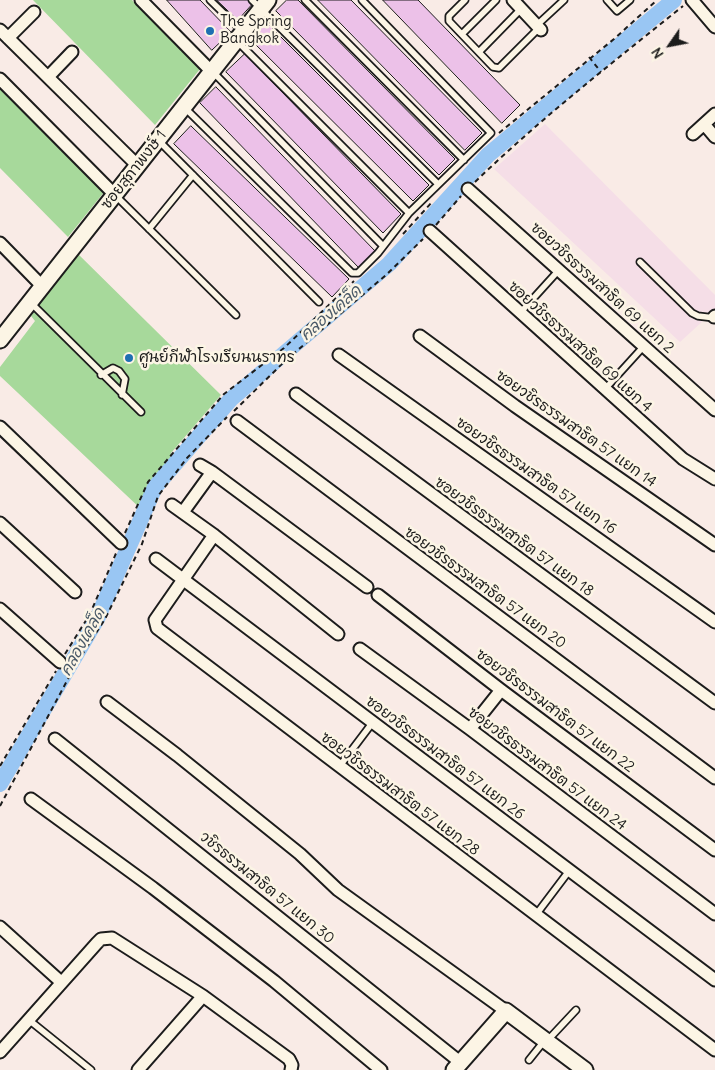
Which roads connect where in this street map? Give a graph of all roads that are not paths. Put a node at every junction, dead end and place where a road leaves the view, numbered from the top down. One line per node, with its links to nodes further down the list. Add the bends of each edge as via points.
1 (142, 0): 21 (street)
2 (210, 0): 18 (lane)
3 (305, 0): 30 (lane)
4 (362, 0): 30 (lane, via 490,130 491,135)
5 (465, 0): 17 (lane, via 449,16 449,21)
6 (496, 0): 17 (lane)
7 (564, 0): 15 (lane)
8 (606, 0): 9 (lane, via 617,11)
9 (630, 0)
10 (260, 3): 18 (street, ซอยสุภาพงษ์ 1); 33 (lane)
11 (688, 3): 14 (street)
12 (517, 4): 15 (street); 20 (lane)
13 (34, 12): 16 (street)
14 (715, 27)
15 (539, 28): 20 (lane, via 499,68 493,67)
16 (4, 34): 22 (street)
17 (462, 34): 20 (lane)
18 (240, 36): 21 (street, ซอยสุภาพงษ์ 1); 36 (lane)
19 (72, 52): 22 (street)
20 (479, 52)
21 (211, 71): 24 (street, ซอยสุภาพงษ์ 1); 40 (lane)
22 (48, 77): 31 (street)
23 (0, 79): 35 (street)
24 (183, 106): 29 (street, ซอยสุภาพงษ์ 1); 40 (lane, via 352,273 358,273)
25 (715, 114): 26 (street)
26 (704, 124): 27 (street); 28 (street)
27 (693, 134)
28 (715, 136)
29 (158, 140): 31 (street, ซอยสุภาพงษ์ 1); 32 (lane)
30 (464, 160): 33 (lane)
31 (137, 165): 35 (street, ซอยสุภาพงษ์ 1)
32 (193, 175): 37 (lane); 44 (lane)
33 (438, 184): 36 (lane)
34 (468, 189): 42 (street, ซอยวชิรธรรมสาธิต 69 แยก 2)
35 (114, 194): 37 (lane); 43 (street, ซอยสุภาพงษ์ 1)
36 (408, 213): 40 (lane)
37 (149, 229): 47 (lane)
38 (430, 231): 46 (street, ซอยวชิรธรรมสาธิต 69 แยก 4)
39 (0, 243): 43 (street)
40 (383, 246)
41 (640, 262): 48 (lane, via 692,312 698,316)
42 (560, 270): 46 (lane); 51 (street, ซอยวชิรธรรมสาธิต 69 แยก 2)
43 (42, 286): 45 (street, ซอยสุภาพงษ์ 1)
44 (319, 302)
45 (30, 303): 50 (street, ซอยสุภาพงษ์ 1); 53 (lane)
46 (520, 313): 54 (street, ซอยวชิรธรรมสาธิต 69 แยก 4)
47 (236, 315)
48 (715, 317)
49 (420, 336): 69 (street, ซอยวชิรธรรมสาธิต 57 แยก 14)
50 (0, 340)
51 (644, 346): 54 (lane); 57 (street, ซอยวชิรธรรมสาธิต 69 แยก 2)
52 (339, 355): 76 (street, ซอยวชิรธรรมสาธิต 57 แยก 16)
53 (101, 375): 56 (lane); 56 (lane, via 113,368 119,371 124,379)
54 (605, 389): 63 (street, ซอยวชิรธรรมสาธิต 69 แยก 4, via 683,459)
55 (296, 394): 82 (street, ซอยวชิรธรรมสาธิต 57 แยก 18)
56 (122, 395): 58 (lane)
57 (715, 410)
58 (141, 412)
59 (237, 421): 87 (street, ซอยวชิรธรรมสาธิต 57 แยก 20)
60 (0, 427): 68 (street)
61 (200, 465): 62 (street)
62 (212, 472): 65 (street); 72 (street)
63 (715, 479)
64 (172, 505): 65 (street)
65 (183, 512): 67 (street)
66 (0, 523): 73 (street)
67 (214, 535): 71 (street, ซอยวชิรธรรมสาธิต 57 แยก 28); 77 (street)
68 (121, 544)
69 (715, 545)
70 (156, 560): 71 (street, ซอยวชิรธรรมสาธิต 57 แยก 26)
71 (184, 580): 83 (street, ซอยวชิรธรรมสาธิต 57 แยก 26); 86 (street, ซอยวชิรธรรมสาธิต 57 แยก 28, via 156,620 157,628)
72 (367, 587)
73 (75, 592)
74 (378, 595): 80 (street, ซอยวชิรธรรมสาธิต 57 แยก 22)
75 (0, 609): 79 (street)
76 (715, 622)
77 (338, 634)
78 (360, 650): 84 (street, ซอยวชิรธรรมสาธิต 57 แยก 24)
79 (60, 662)
80 (501, 690): 84 (street); 89 (street, ซอยวชิรธรรมสาธิต 57 แยก 22)
81 (107, 702): 98 (street, via 300,854 338,890)
82 (715, 703)
83 (373, 722): 86 (lane); 90 (street, ซอยวชิรธรรมสาธิต 57 แยก 26)
84 (470, 729): 91 (street, ซอยวชิรธรรมสาธิต 57 แยก 24)
85 (55, 738): 104 (street, วชิรธรรมสาธิต 57 แยก 30)
86 (339, 767): 92 (street, ซอยวชิรธรรมสาธิต 57 แยก 28)
87 (715, 778)
88 (31, 799): 108 (street, via 274,980)
89 (715, 850)
90 (569, 871): 92 (lane); 94 (street, ซอยวชิรธรรมสาธิต 57 แยก 26)
91 (715, 914)
92 (535, 916): 101 (street, ซอยวชิรธรรมสาธิต 57 แยก 28)
93 (0, 926): 95 (street)
94 (715, 980)
95 (61, 982): 96 (street, via 97,943 107,937); 99 (street)
96 (203, 996): 106 (street); 107 (street, via 289,1059)
97 (576, 1010): 100 (lane)
98 (506, 1011): 100 (street); 104 (street)
99 (29, 1020): 102 (street); 105 (lane)
100 (546, 1040): 103 (lane); 109 (street)
101 (715, 1050)
102 (0, 1052)
103 (529, 1060)
104 (457, 1066)
105 (90, 1070)
106 (138, 1070)
107 (291, 1070)
108 (381, 1070)
109 (585, 1070)

